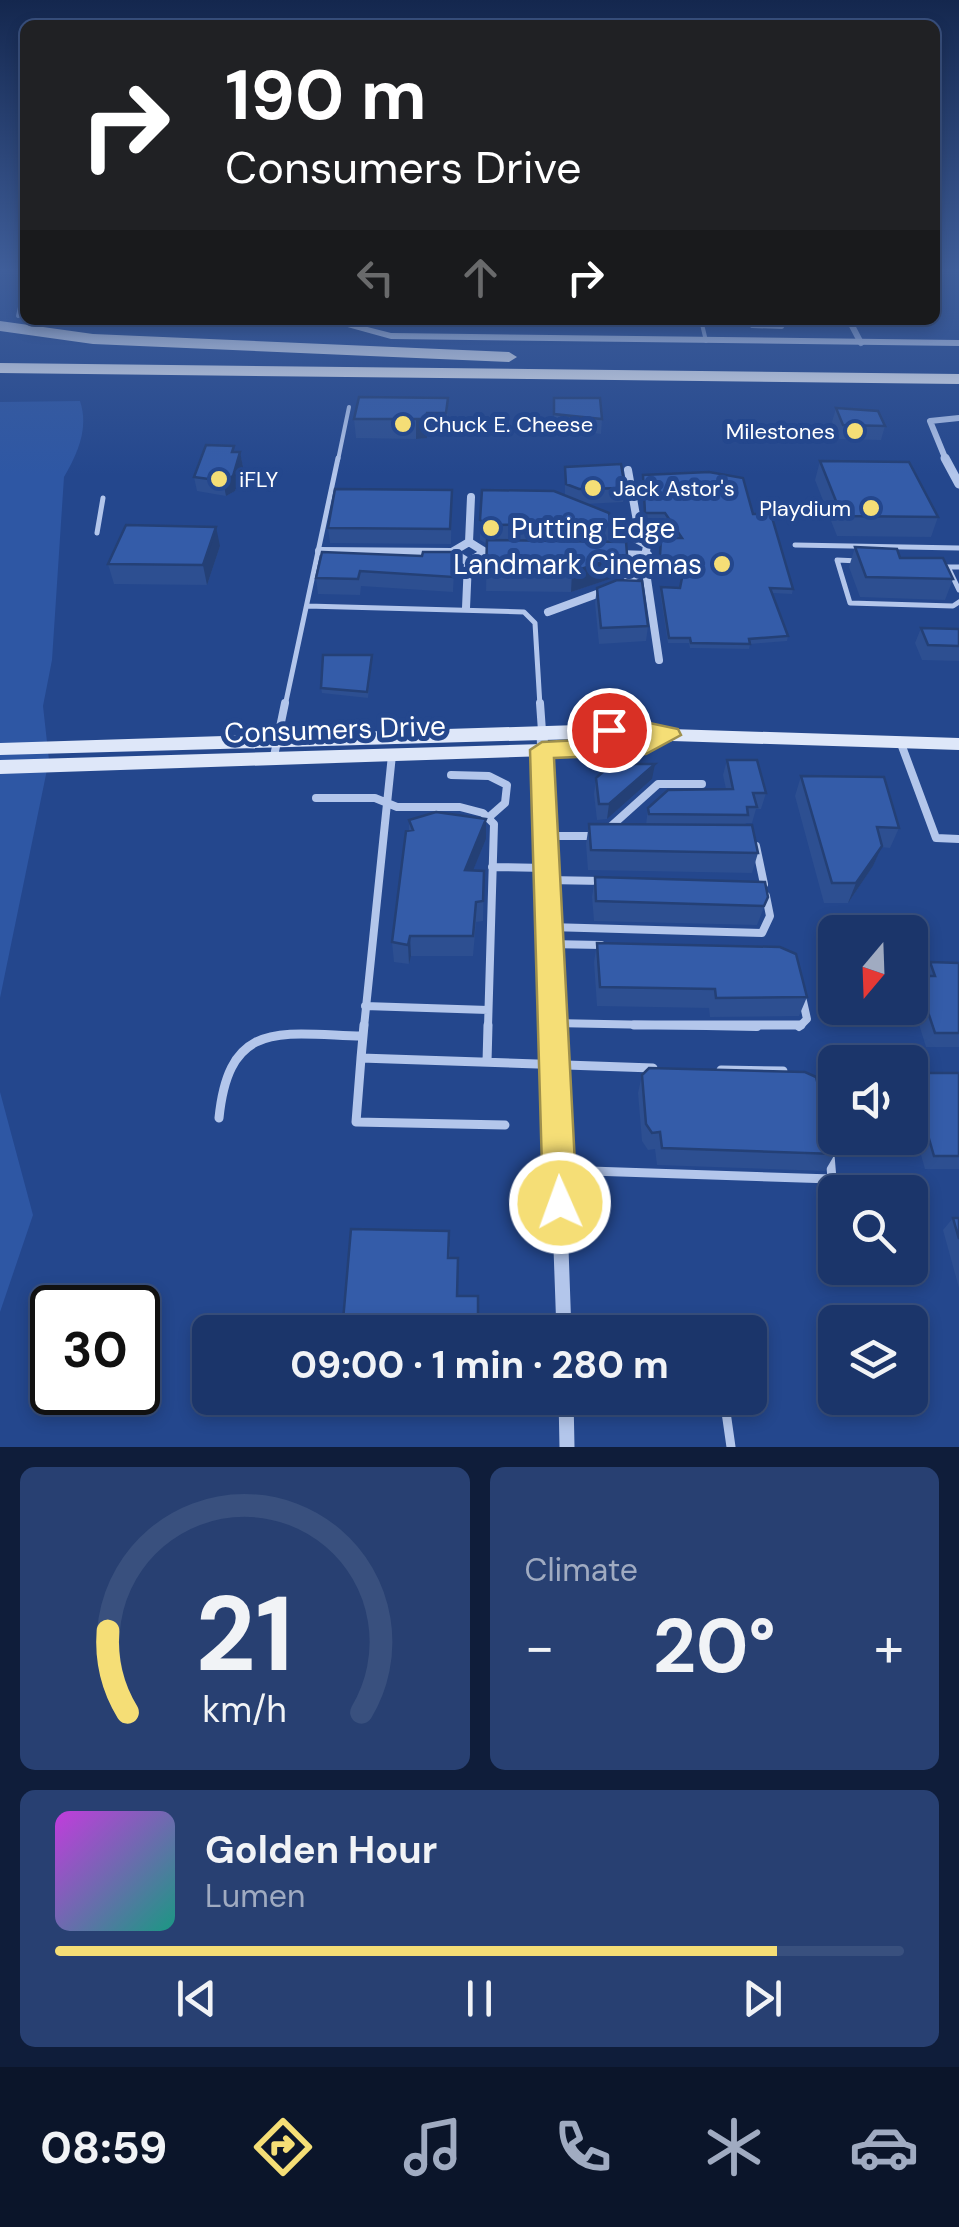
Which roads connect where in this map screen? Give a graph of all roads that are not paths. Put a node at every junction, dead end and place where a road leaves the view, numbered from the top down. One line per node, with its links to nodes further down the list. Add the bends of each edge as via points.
1 (91, 340): 8 (highway)
2 (613, 340): 4 (main road)
3 (859, 340): 6 (street)
4 (706, 341): 6 (main road)
5 (959, 343): 6 (main road)
6 (861, 344)
7 (0, 355): 8 (highway)
8 (534, 358): 9 (highway)
9 (959, 362)
10 (0, 368): 11 (highway)
11 (475, 373): 12 (highway); 13 (highway)
12 (959, 379)
13 (0, 384)
14 (349, 407): 26 (lane)
15 (959, 418): 17 (street, via 930,422)
16 (628, 470): 22 (street)
17 (959, 484)
18 (471, 497): 23 (street)
19 (102, 498): 21 (lane)
20 (600, 518): 22 (street)
21 (98, 534)
22 (640, 538): 31 (street)
23 (469, 542): 27 (street); 28 (street)
24 (795, 545): 25 (lane)
25 (959, 548)
26 (318, 550): 27 (street); 40 (lane)
27 (452, 552): 33 (street)
28 (485, 552): 29 (street); 33 (street)
29 (503, 552)
30 (610, 554): 31 (street)
31 (648, 554): 37 (street)
32 (868, 561): 39 (lane, via 836,560 850,603)
33 (468, 562): 41 (street)
34 (932, 567): 35 (lane)
35 (948, 567): 36 (lane); 38 (lane)
36 (959, 568)
37 (646, 572): 42 (street); 43 (street)
38 (959, 590)
39 (959, 602)
40 (307, 606): 41 (lane); 47 (lane)
41 (466, 608): 45 (lane, via 512,609 532,617)
42 (548, 612)
43 (659, 660)
44 (899, 740): 45 (main road, Consumers Drive, via 670,735 646,746); 46 (main road, Consumers Drive); 60 (lane, via 936,838)
45 (542, 741): 47 (main road, Consumers Drive); 49 (main road, Consumers Drive); 56 (street)
46 (959, 744)
47 (276, 749): 48 (main road, Consumers Drive); 49 (main road, Consumers Drive); 50 (main road, Consumers Drive)
48 (0, 750)
49 (392, 754): 54 (lane)
50 (0, 767)
51 (451, 775): 55 (lane, via 490,776 506,785 505,804)
52 (702, 784): 57 (lane, via 658,784)
53 (316, 798): 54 (lane)
54 (387, 802): 55 (lane, via 460,808); 70 (lane)
55 (488, 818): 61 (lane, via 494,824)
56 (545, 836): 57 (lane); 62 (street)
57 (600, 836): 58 (lane)
58 (619, 837)
59 (755, 838): 65 (lane)
60 (959, 839)
61 (492, 867): 62 (lane); 71 (lane)
62 (547, 874): 63 (lane); 66 (street)
63 (606, 881)
64 (744, 884): 65 (lane)
65 (764, 884): 66 (lane, via 770,916 762,933)
66 (548, 927): 67 (street)
67 (549, 944): 68 (lane); 72 (street)
68 (606, 946)
69 (798, 981): 72 (lane, via 807,1019 798,1028)
70 (365, 1006): 71 (lane); 73 (lane)
71 (488, 1010): 75 (lane)
72 (552, 1023): 76 (street)
73 (362, 1036): 74 (lane); 80 (lane, via 258,1036 238,1048 219,1093)
74 (361, 1058): 75 (lane); 81 (lane, via 356,1122)
75 (487, 1062): 76 (lane)
76 (552, 1066): 77 (lane); 83 (street)
77 (663, 1068)
78 (700, 1069): 79 (lane)
79 (800, 1073)
80 (219, 1118)
81 (504, 1125)
82 (831, 1155): 83 (lane, via 832,1179)
83 (559, 1170): 84 (street)
84 (563, 1315)
85 (566, 1415): 87 (street)
86 (726, 1415): 88 (lane)
87 (567, 1447)
88 (731, 1447)

